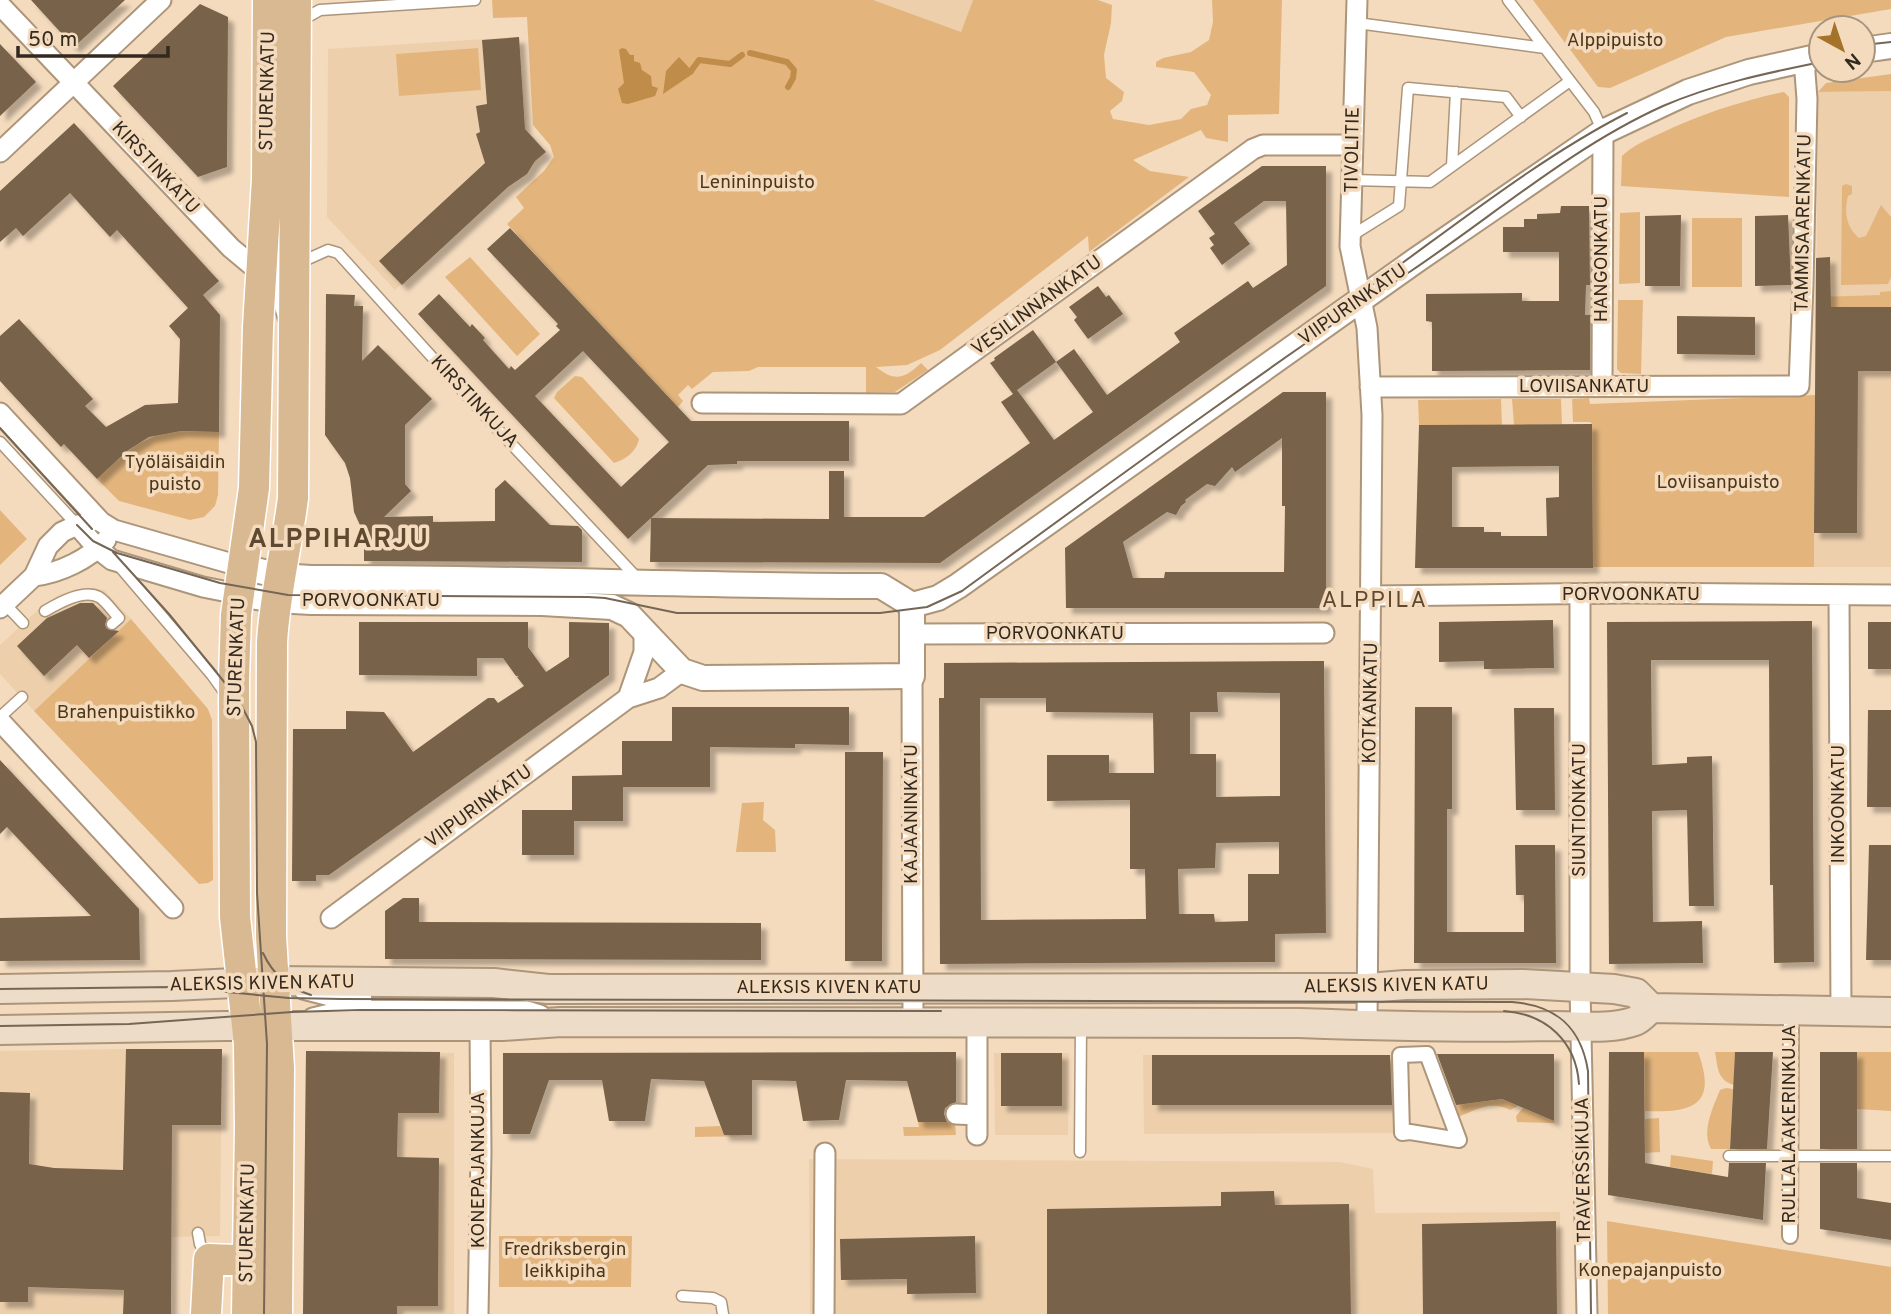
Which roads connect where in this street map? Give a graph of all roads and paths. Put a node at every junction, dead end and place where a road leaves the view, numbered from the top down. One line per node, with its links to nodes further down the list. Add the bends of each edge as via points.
1 (162, 0): 11 (street)
2 (475, 0): 6 (lane)
3 (1357, 0): 7 (street, TIVOLITIE)
4 (1508, 0): 8 (lane)
5 (0, 5): 11 (street, KIRSTINKATU)
6 (283, 16): 22 (main road, STURENKATU); 23 (main road, STURENKATU)
7 (1357, 23): 8 (lane); 16 (street, TIVOLITIE)
8 (1545, 48): 10 (lane)
9 (1807, 59): 15 (street, VIIPURINKATU, via 1749,72)
10 (1570, 81): 14 (lane); 15 (lane)
11 (74, 83): 17 (street); 23 (street, KIRSTINKATU)
12 (1809, 84): 27 (street, TAMMISAARENKATU, via 1812,145)
13 (1456, 92): 14 (lane, via 1506,97); 18 (lane); 20 (lane, via 1408,88)
14 (1521, 117): 18 (lane)
15 (1598, 122): 24 (street, VIIPURINKATU); 26 (street, HANGONKATU)
16 (1352, 145): 19 (street, TIVOLITIE); 29 (street, VESILINNANKATU, via 1264,145 1253,149 901,404)
17 (0, 152)
18 (1452, 166): 20 (lane, via 1430,182)
19 (1352, 180): 20 (lane); 21 (street, TIVOLITIE)
20 (1402, 182): 21 (lane, via 1399,206)
21 (1351, 236): 24 (street, TIVOLITIE)
22 (296, 265): 25 (main road, STURENKATU); 37 (lane, KIRSTINKUJA, via 328,250 338,253)
23 (261, 275): 25 (street, KIRSTINKATU, via 278,290); 36 (main road, STURENKATU, via 254,488)
24 (1362, 299): 28 (street, KOTKANKATU); 43 (street, VIIPURINKATU, via 958,586)
25 (295, 338): 38 (main road, STURENKATU, via 293,498)
26 (1602, 386): 27 (street, LOVIISANKATU); 28 (street, LOVIISANKATU)
27 (1799, 386)
28 (1370, 387): 42 (street, KOTKANKATU)
29 (702, 404)
30 (0, 413): 33 (street)
31 (0, 442): 32 (lane)
32 (77, 525): 33 (street, PORVOONKATU); 34 (street); 35 (street, PORVOONKATU, via 48,546)
33 (107, 526): 34 (street, PORVOONKATU); 36 (street, PORVOONKATU)
34 (105, 554): 35 (street, PORVOONKATU); 36 (street, PORVOONKATU, via 203,587); 55 (lane, via 212,675)
35 (34, 576): 44 (street, PORVOONKATU)
36 (241, 580): 38 (street, PORVOONKATU); 55 (main road, STURENKATU)
37 (643, 584): 38 (street, PORVOONKATU, via 311,578); 43 (street, PORVOONKATU, via 881,586); 48 (street)
38 (278, 588): 48 (street, PORVOONKATU, via 612,607 629,615); 60 (main road, STURENKATU, via 271,718)
39 (1580, 595): 40 (street, PORVOONKATU); 42 (street, PORVOONKATU); 63 (street, SIUNTIONKATU)
40 (1839, 595): 41 (street, PORVOONKATU); 67 (street, INKOONKATU)
41 (1891, 595)
42 (1371, 596): 62 (street, KOTKANKATU)
43 (912, 605): 50 (street, KAJAANINKATU)
44 (2, 606): 46 (lane)
45 (45, 611): 47 (lane, via 90,595 100,597 119,618)
46 (23, 623)
47 (113, 624)
48 (644, 631): 51 (street, PORVOONKATU); 54 (street, via 644,652)
49 (1324, 633): 50 (street, PORVOONKATU)
50 (912, 634): 52 (street, KAJAANINKATU)
51 (682, 671): 52 (street, via 703,678); 54 (street, VIIPURINKATU, via 659,688)
52 (912, 676): 61 (street, KAJAANINKATU)
53 (22, 697): 56 (lane)
54 (628, 698): 58 (street, VIIPURINKATU)
55 (235, 711): 59 (main road, STURENKATU, via 233,869)
56 (0, 719): 57 (street)
57 (173, 908)
58 (331, 918)
59 (241, 981): 60 (main road, ALEKSIS KIVEN KATU); 64 (main road, ALEKSIS KIVEN KATU); 74 (main road, STURENKATU)
60 (275, 981): 61 (main road, ALEKSIS KIVEN KATU, via 494,983 548,989); 75 (main road, STURENKATU)
61 (912, 988): 62 (main road, ALEKSIS KIVEN KATU); 71 (street, KAJAANINKATU)
62 (1368, 988): 63 (main road, ALEKSIS KIVEN KATU, via 1523,984); 73 (street, KOTKANKATU)
63 (1580, 988): 65 (main road, ALEKSIS KIVEN KATU, via 1636,993); 77 (street, SIUNTIONKATU)
64 (0, 989)
65 (1651, 1008): 66 (main road, ALEKSIS KIVEN KATU); 77 (main road, ALEKSIS KIVEN KATU, via 1636,1021)
66 (1791, 1011): 67 (main road, ALEKSIS KIVEN KATU); 86 (street, RULLALAAKERINKUJA)
67 (1841, 1012): 68 (main road, ALEKSIS KIVEN KATU)
68 (1891, 1012)
69 (561, 1022): 71 (main road, ALEKSIS KIVEN KATU); 75 (street, via 527,1011 361,1010); 76 (main road, ALEKSIS KIVEN KATU)
70 (977, 1022): 71 (main road, ALEKSIS KIVEN KATU); 72 (main road, ALEKSIS KIVEN KATU); 81 (street)
71 (913, 1023)
72 (1081, 1023): 73 (main road, ALEKSIS KIVEN KATU); 83 (lane)
73 (1367, 1024): 77 (main road, ALEKSIS KIVEN KATU)
74 (248, 1026): 75 (main road, ALEKSIS KIVEN KATU); 78 (main road, ALEKSIS KIVEN KATU); 89 (main road, STURENKATU)
75 (278, 1026): 76 (main road, ALEKSIS KIVEN KATU); 90 (main road, STURENKATU)
76 (480, 1026): 95 (street, KONEPAJANKUJA)
77 (1581, 1026): 98 (street, TRAVERSSIKUJA)
78 (0, 1030)
79 (1446, 1106): 79 (street, via 1459,1140 1402,1133 1400,1055 1427,1054)
80 (956, 1114): 81 (street)
81 (977, 1115): 82 (street)
82 (977, 1135)
83 (1080, 1152)
84 (825, 1153): 97 (street)
85 (1729, 1156): 86 (lane)
86 (1790, 1156): 87 (lane); 88 (street, RULLALAAKERINKUJA)
87 (1891, 1156)
88 (1790, 1236)
89 (247, 1260): 90 (main road); 92 (main road, via 204,1246); 93 (main road, STURENKATU)
90 (277, 1261): 94 (main road, STURENKATU)
91 (682, 1296): 96 (lane, via 713,1298 720,1302)
92 (206, 1314)
93 (247, 1314)
94 (277, 1314)
95 (478, 1314)
96 (723, 1314)
97 (824, 1314)
98 (1587, 1314)

